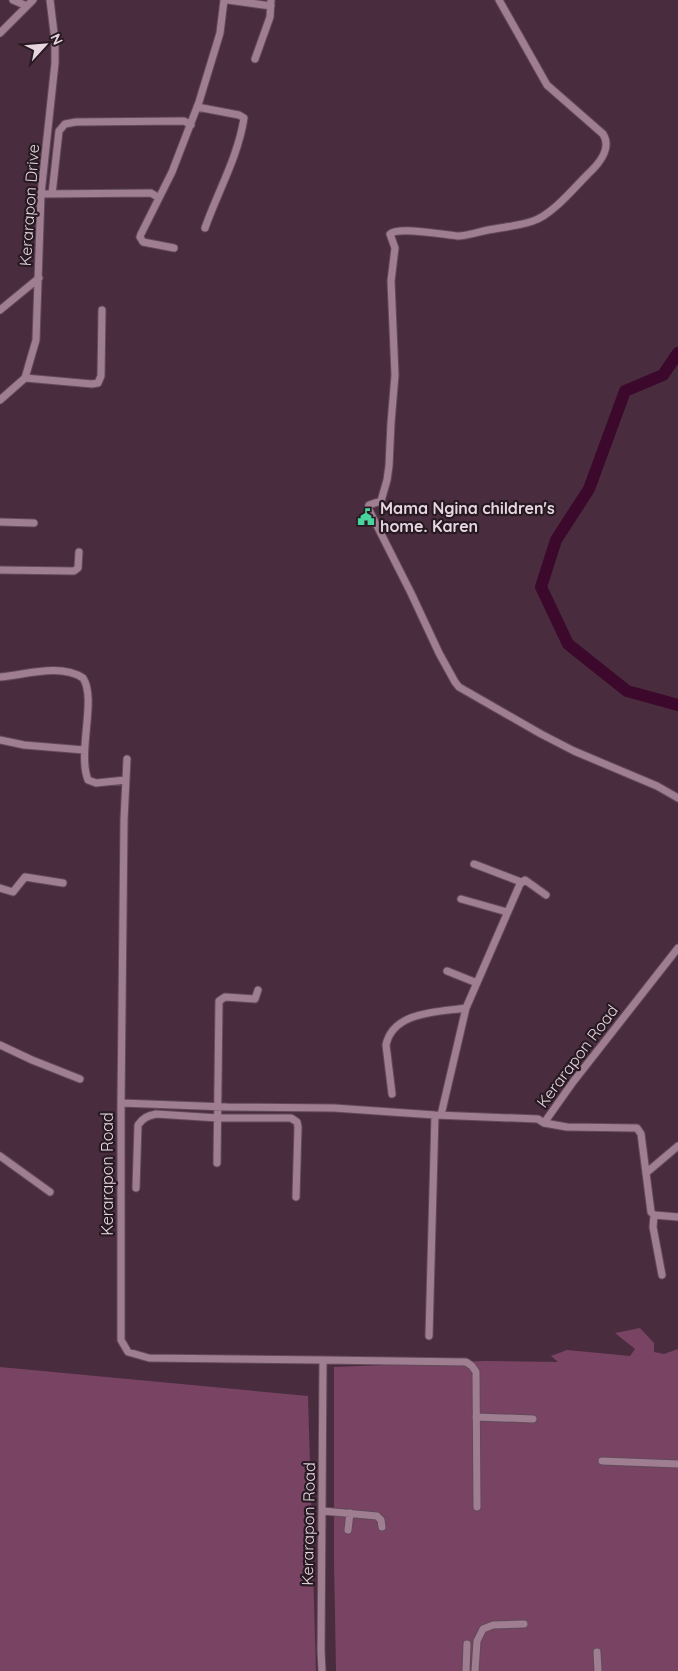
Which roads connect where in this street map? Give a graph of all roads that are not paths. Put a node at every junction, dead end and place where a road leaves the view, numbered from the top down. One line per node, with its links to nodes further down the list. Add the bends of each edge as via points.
1 (13, 0): 8 (street)
2 (33, 0): 8 (street)
3 (50, 0): 13 (street, Kerarapon Drive, via 56,64)
4 (224, 0): 11 (street, via 220,33)
5 (228, 0): 7 (street)
6 (499, 0): 32 (street, via 547,85 600,131 606,147 593,169 558,204 534,221 461,236 429,231 396,231 390,234 395,248 391,281 395,375 389,466 381,501 368,508 459,687 574,751)
7 (271, 3): 10 (street, via 270,17)
8 (27, 6): 9 (street)
9 (0, 33)
10 (256, 59)
11 (197, 107): 12 (street); 16 (street, via 244,118 226,178)
12 (190, 125): 14 (street, via 184,121 132,120 65,124 58,131); 15 (street)
13 (41, 194): 14 (street); 18 (street, Kerarapon Drive)
14 (52, 194): 15 (street, via 151,193)
15 (159, 198): 17 (street, via 140,237 143,242)
16 (205, 228)
17 (174, 248)
18 (39, 278): 19 (street); 21 (street, Kerarapon Drive, via 36,340)
19 (0, 310)
20 (102, 310): 21 (street, via 102,376 98,383)
21 (26, 378): 22 (street)
22 (0, 400)
23 (0, 522): 24 (street)
24 (34, 523)
25 (79, 552): 26 (street, via 78,568 74,571)
26 (0, 570)
27 (0, 677): 29 (street, via 55,672 83,678 87,687 88,711)
28 (0, 740): 29 (street)
29 (84, 750): 31 (street, via 86,776 90,781)
30 (127, 759): 31 (street)
31 (126, 780): 48 (street)
32 (678, 798)
33 (474, 864): 34 (street)
34 (521, 882): 37 (street, via 525,880); 39 (street)
35 (62, 883): 36 (street, via 26,877 14,892)
36 (0, 888)
37 (546, 895)
38 (460, 899): 39 (street)
39 (507, 912): 42 (street)
40 (678, 948): 52 (street, Kerarapon Road)
41 (447, 971): 42 (street)
42 (477, 983): 44 (street)
43 (258, 990): 49 (street, via 255,999 225,997 219,1001)
44 (466, 1008): 47 (street, via 413,1017 395,1027 386,1045); 50 (street)
45 (0, 1045): 46 (street)
46 (80, 1079)
47 (392, 1094)
48 (121, 1103): 49 (street, Kerarapon Road); 64 (street, Kerarapon Road, via 121,1340 126,1349 149,1358)
49 (218, 1106): 50 (street, Kerarapon Road, via 334,1108); 51 (street)
50 (438, 1115): 52 (street, Kerarapon Road, via 538,1118); 63 (street)
51 (218, 1118): 55 (street); 57 (street, via 156,1114 143,1118 138,1125); 59 (street, via 295,1119 298,1127)
52 (544, 1123): 56 (street, via 567,1127 637,1128 641,1134)
53 (678, 1146): 56 (street)
54 (0, 1156): 58 (street)
55 (216, 1163)
56 (646, 1173): 60 (street, via 650,1210)
57 (136, 1188)
58 (50, 1192)
59 (296, 1197)
60 (654, 1215): 61 (street); 62 (street, via 653,1227)
61 (678, 1217)
62 (662, 1275)
63 (429, 1336)
64 (323, 1360): 65 (street, via 468,1363 476,1372); 70 (street, Kerarapon Road)
65 (476, 1417): 66 (street); 69 (street)
66 (533, 1419)
67 (602, 1461): 68 (street)
68 (678, 1464)
69 (477, 1507)
70 (323, 1511): 71 (street); 77 (street, Kerarapon Road)
71 (350, 1514): 72 (street, via 380,1517); 73 (street)
72 (382, 1527)
73 (348, 1530)
74 (524, 1624): 79 (street, via 498,1624 482,1629 477,1641)
75 (467, 1644): 78 (street)
76 (597, 1652): 80 (street)
77 (322, 1671)
78 (466, 1671)
79 (475, 1671)
80 (598, 1671)

